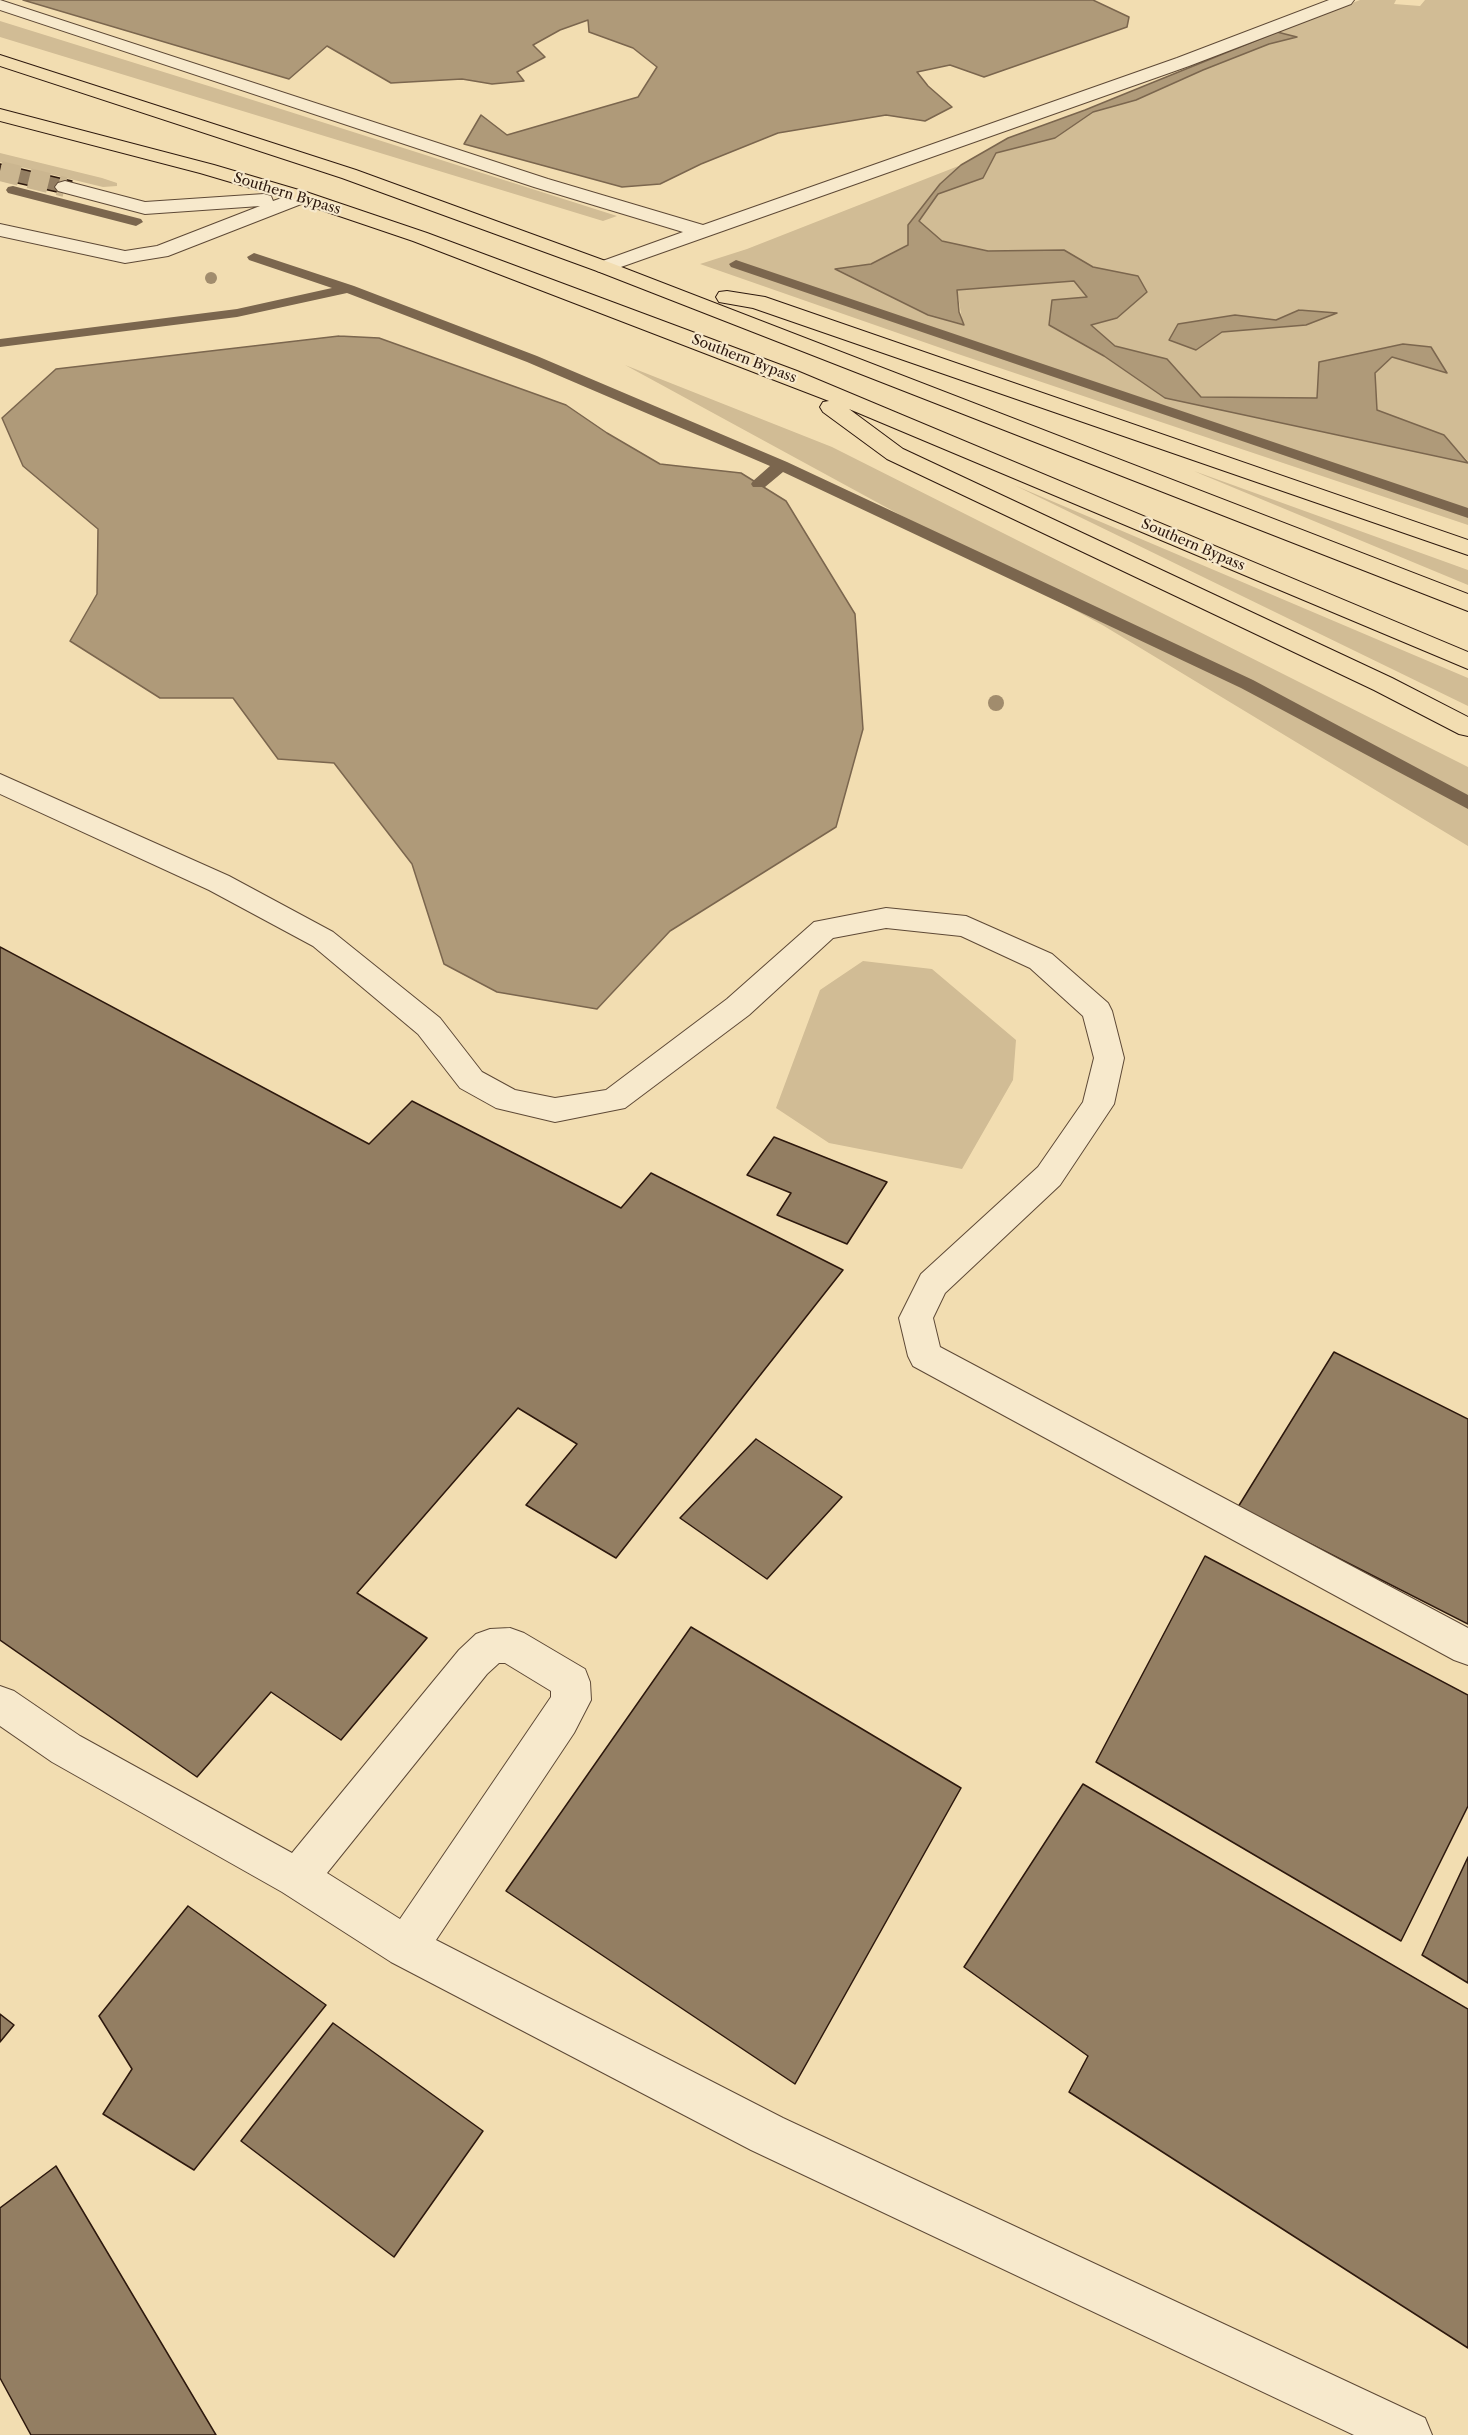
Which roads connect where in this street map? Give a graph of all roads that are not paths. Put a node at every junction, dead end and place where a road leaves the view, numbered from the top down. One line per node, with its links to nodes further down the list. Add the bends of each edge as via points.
1 (1345, 0): 8 (street, via 1183,62)
2 (0, 4): 8 (street, via 530,179)
3 (0, 60): 9 (highway, via 349,174)
4 (0, 115): 6 (highway, Southern Bypass)
5 (65, 187): 6 (street, via 145,208)
6 (302, 197): 7 (street, via 161,252 125,257); 11 (highway, Southern Bypass, via 420,237)
7 (0, 230)
8 (704, 232): 9 (street)
9 (604, 267): 10 (highway)
10 (648, 284): 12 (highway, via 757,302); 13 (highway)
11 (789, 376): 14 (highway, Southern Bypass); 15 (highway, via 895,454 1383,684)
12 (1468, 548)
13 (1468, 603)
14 (1468, 661)
15 (1468, 728)
16 (0, 783): 17 (street, via 219,883 323,939 429,1026 471,1080 507,1100 555,1110 614,1100 738,1007 824,929 886,918 966,926 1041,962 1096,1011 1110,1058 1098,1104 1049,1176 933,1284 916,1317 925,1356)
17 (1468, 1648)
18 (0, 1704): 19 (street, via 66,1749)
19 (297, 1878): 20 (street); 20 (street, via 490,1646 510,1645 571,1682 571,1700 560,1720)
20 (406, 1947): 21 (street, via 789,2144)
21 (1408, 2435)

